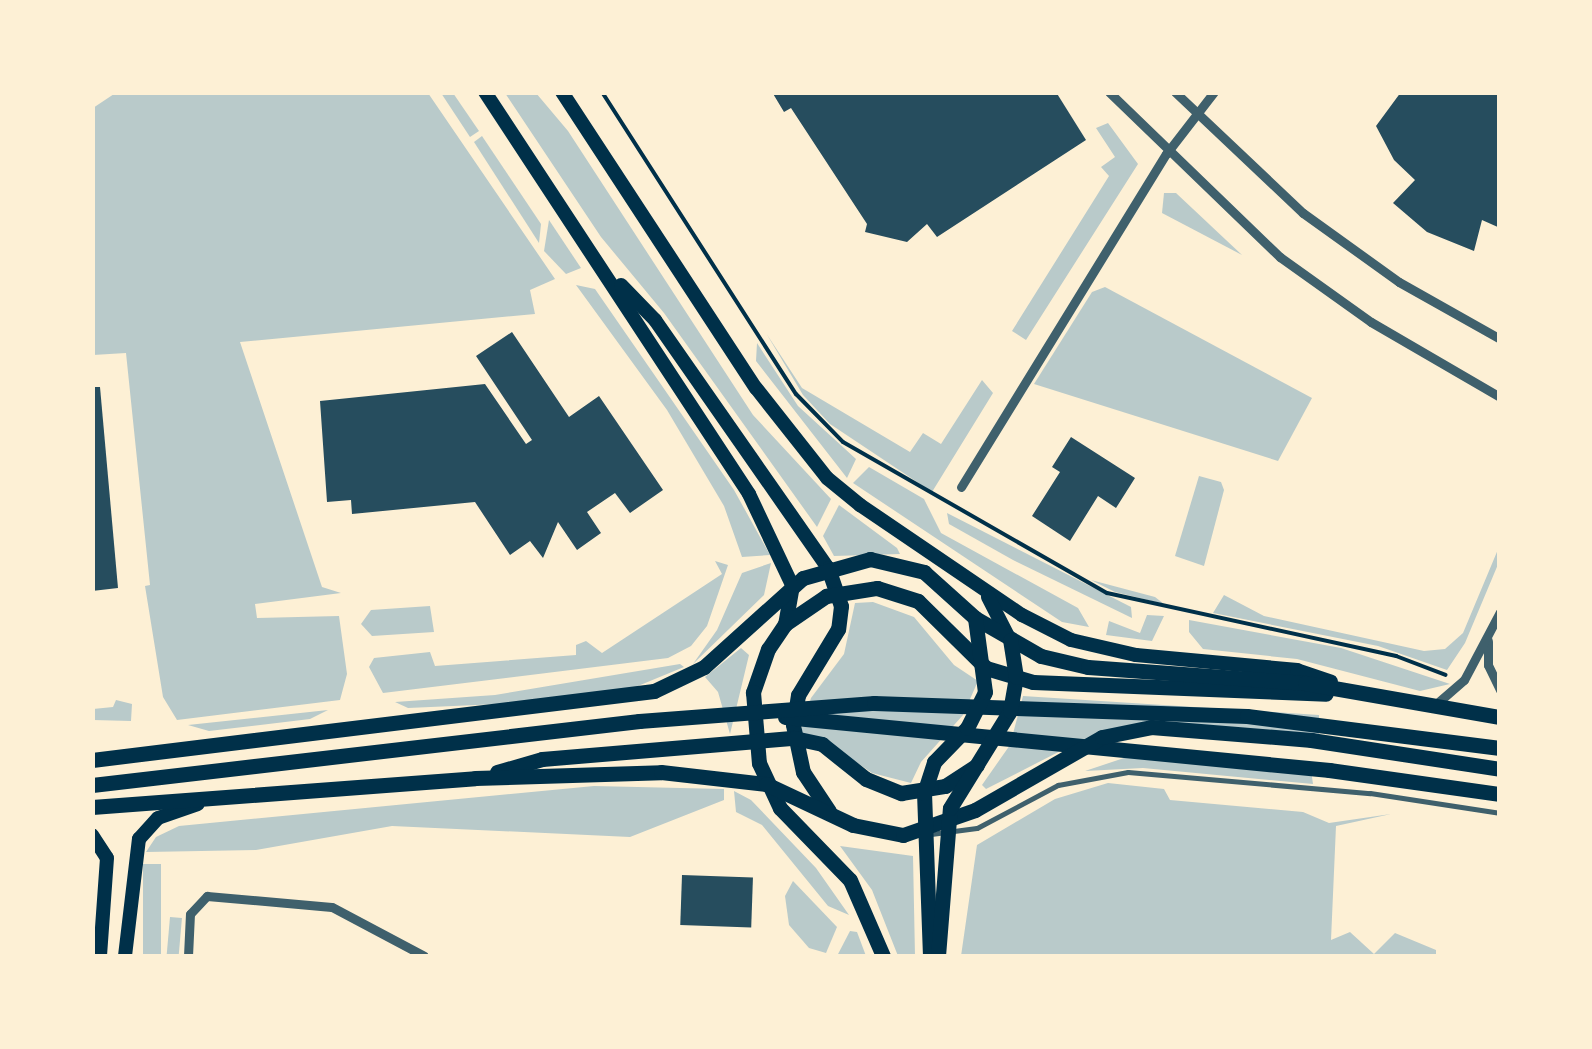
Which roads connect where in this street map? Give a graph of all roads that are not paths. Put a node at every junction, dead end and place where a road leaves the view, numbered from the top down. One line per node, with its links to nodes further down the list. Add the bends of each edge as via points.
1 (485, 92): 8 (main road)
2 (562, 92): 13 (main road, via 804,450 860,505)
3 (1109, 92): 7 (street)
4 (1175, 92): 6 (street)
5 (1214, 92): 6 (street)
6 (1194, 116): 7 (street); 9 (street, via 1350,248)
7 (1166, 154): 10 (street, via 1280,258 1371,322); 11 (street)
8 (606, 270): 12 (main road, via 655,320); 14 (main road, via 639,331 749,494)
9 (1500, 339)
10 (1500, 397)
11 (961, 487)
12 (828, 568): 14 (main road); 15 (main road); 17 (main road, via 870,559 896,562 948,588)
13 (974, 581): 20 (main road); 24 (main road, via 1041,626 1086,644 1297,670)
14 (792, 585): 18 (main road); 31 (main road, via 704,667 654,690)
15 (838, 592): 18 (main road); 21 (main road, via 878,588 918,601); 28 (main road, via 838,629 798,695)
16 (1500, 612): 19 (street)
17 (975, 618): 20 (main road); 21 (main road)
18 (785, 624): 29 (main road, via 758,670)
19 (1488, 638): 23 (street, via 1488,665); 25 (street, via 1464,680)
20 (1010, 640): 22 (main road); 24 (main road, via 1088,667 1256,678)
21 (986, 668): 22 (main road); 37 (main road, via 976,714 934,762)
22 (1016, 678): 24 (main road); 32 (main road, via 1004,726)
23 (1500, 690)
24 (1360, 693): 25 (main road)
25 (1432, 707): 27 (main road)
26 (731, 713): 30 (main road, via 874,702 1054,704 1326,724); 35 (main road); 38 (main road, via 1329,770)
27 (1500, 718)
28 (794, 738): 29 (main road); 37 (main road, via 822,744 877,786); 42 (main road, via 803,772)
29 (755, 743): 34 (main road, via 542,759); 36 (main road)
30 (1500, 748)
31 (92, 760)
32 (976, 765): 37 (main road); 43 (main road, via 953,796)
33 (1500, 768): 43 (main road, via 1312,740 1151,727 1102,737)
34 (475, 778): 36 (main road, via 628,771 729,775); 39 (main road)
35 (92, 784)
36 (766, 784): 42 (main road); 52 (main road, via 850,880)
37 (924, 794): 44 (main road)
38 (1500, 794)
39 (220, 800): 40 (main road); 47 (main road, via 168,812 145,829)
40 (92, 807)
41 (1500, 813): 43 (lane, via 1370,793 1128,772 1058,785)
42 (832, 814): 44 (main road, via 890,835)
43 (951, 828): 44 (main road); 54 (main road)
44 (923, 833): 53 (main road)
45 (92, 835): 46 (main road, via 107,858)
46 (98, 892): 47 (main road); 48 (main road)
47 (132, 894): 49 (main road)
48 (100, 956)
49 (125, 956)
50 (188, 956): 51 (street, via 190,914 208,896 308,902 356,918)
51 (424, 956)
52 (883, 956)
53 (930, 956)
54 (938, 956)

